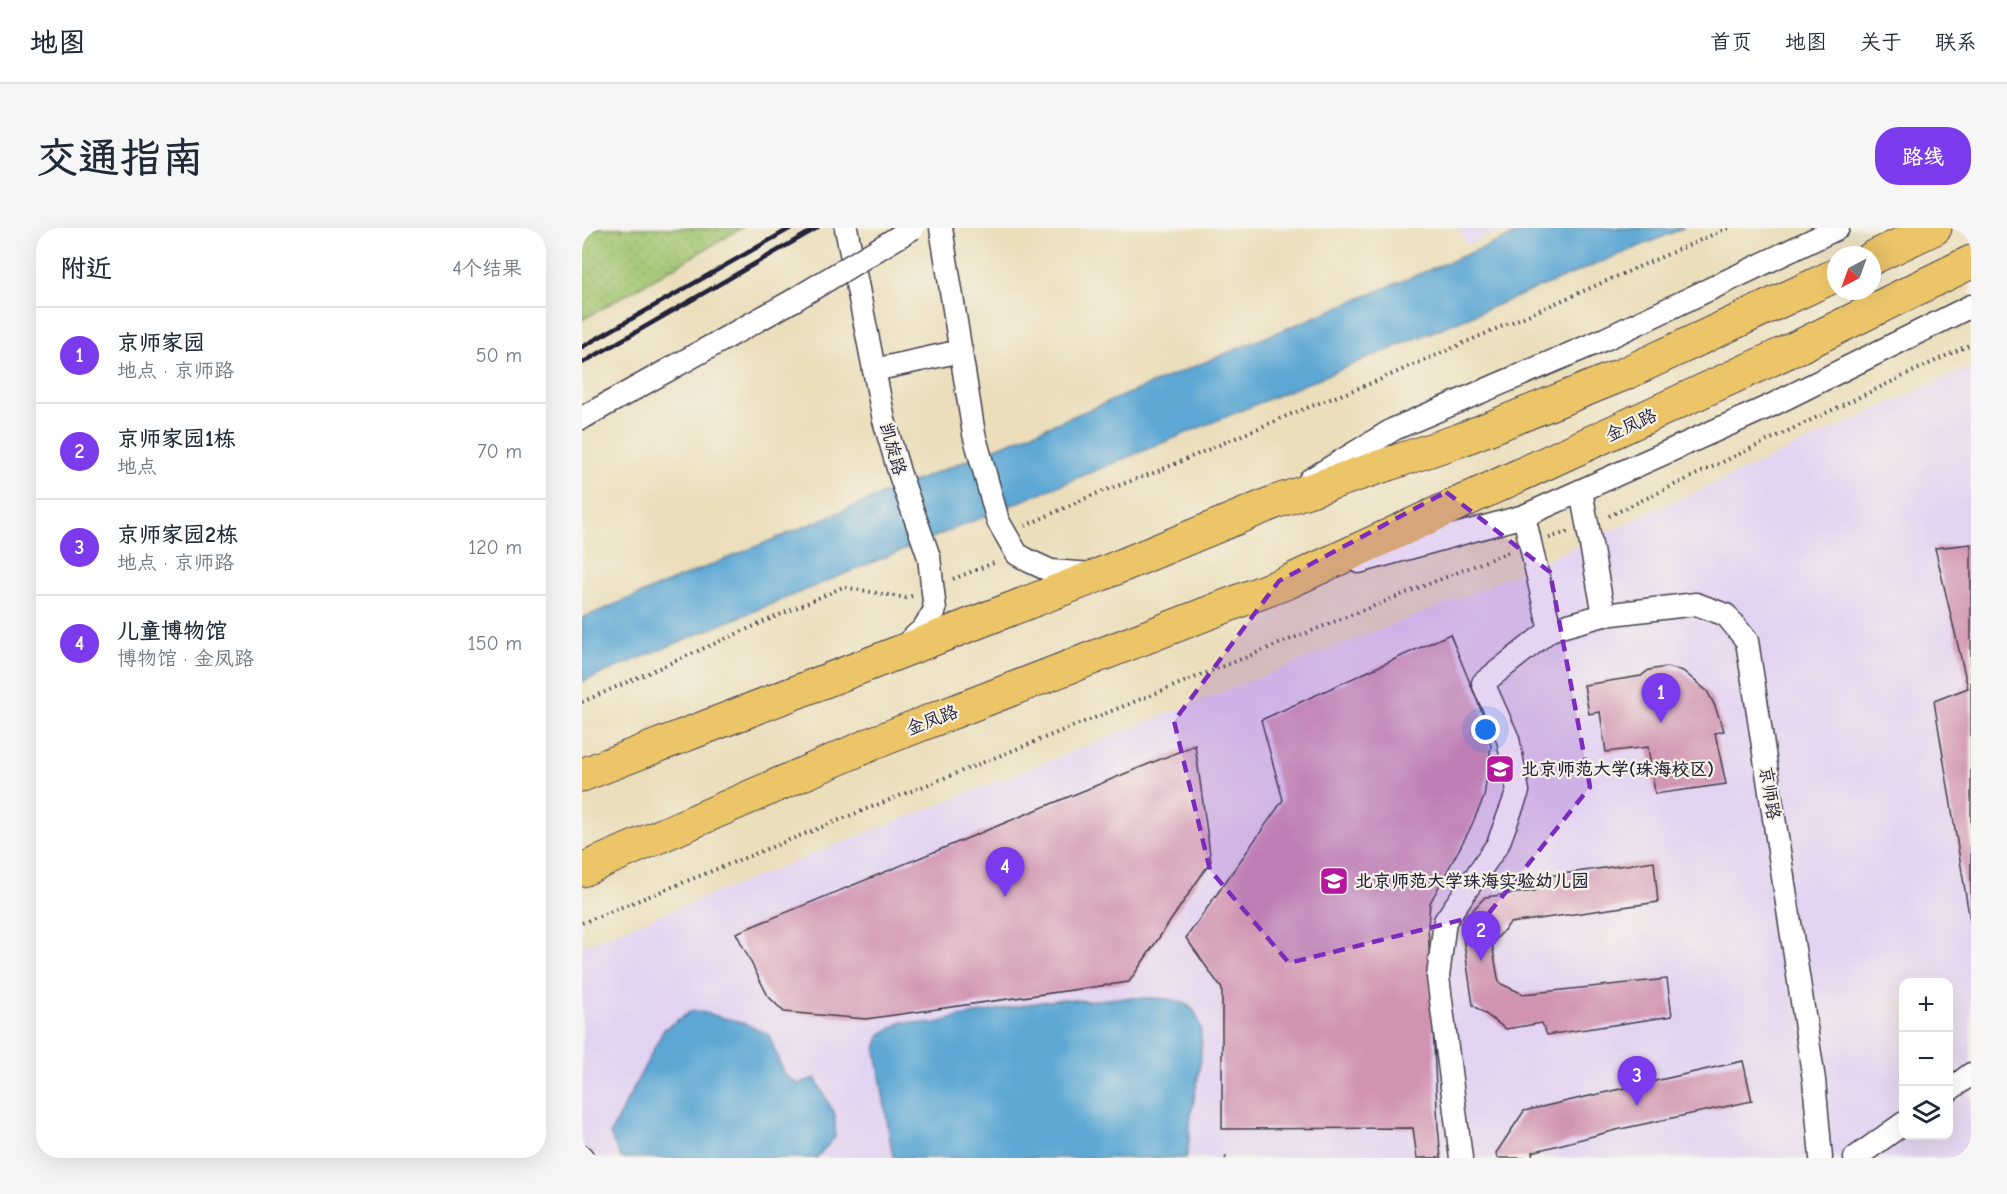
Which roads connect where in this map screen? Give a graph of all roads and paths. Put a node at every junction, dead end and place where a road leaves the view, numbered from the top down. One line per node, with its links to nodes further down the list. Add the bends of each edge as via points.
1 (846, 228): 13 (street, 凯旋路)
2 (913, 228): 14 (street, bridge, via 795,300)
3 (941, 228): 12 (street)
4 (1728, 228): 19 (path, via 1372,383 1095,494 1021,528)
5 (1838, 228): 16 (street, via 1605,339 1394,429)
6 (1935, 228): 7 (highway)
7 (1881, 254)
8 (1971, 262): 22 (highway, 金凤路, via 1800,346)
9 (1827, 279): 16 (highway, via 1624,374 1460,440)
10 (1971, 306): 15 (street, 金凤路, via 1770,406)
11 (1971, 344): 18 (path)
12 (961, 351): 13 (street); 19 (street, via 974,434 998,521)
13 (874, 370): 23 (street, 凯旋路, via 900,475 929,557)
14 (582, 418)
15 (1581, 491): 17 (street, 金凤路); 24 (street)
16 (1275, 502): 21 (highway)
17 (1524, 516): 22 (street, 金凤路); 25 (street)
18 (1601, 520)
19 (1017, 554): 21 (street, via 1051,570); 23 (path)
20 (1490, 558): 30 (path)
21 (1099, 575): 26 (highway)
22 (1288, 582): 29 (highway, 金凤路, via 876,742)
23 (932, 588): 26 (street, 凯旋路, via 934,610 923,629); 27 (path, via 906,598 843,587)
24 (1604, 615): 25 (street, 京师路); 35 (street, 京师路, via 1696,604 1726,615 1747,641 1814,1080)
25 (1550, 630): 34 (street, via 1483,683 1508,739 1518,791 1498,844 1445,921 1438,977)
26 (895, 654): 28 (highway)
27 (582, 702)
28 (582, 775)
29 (582, 870)
30 (582, 923)
31 (1971, 1074): 32 (street)
32 (1953, 1087)
33 (1899, 1127): 36 (street)
34 (1461, 1158)
35 (1821, 1158)
36 (1855, 1158)

